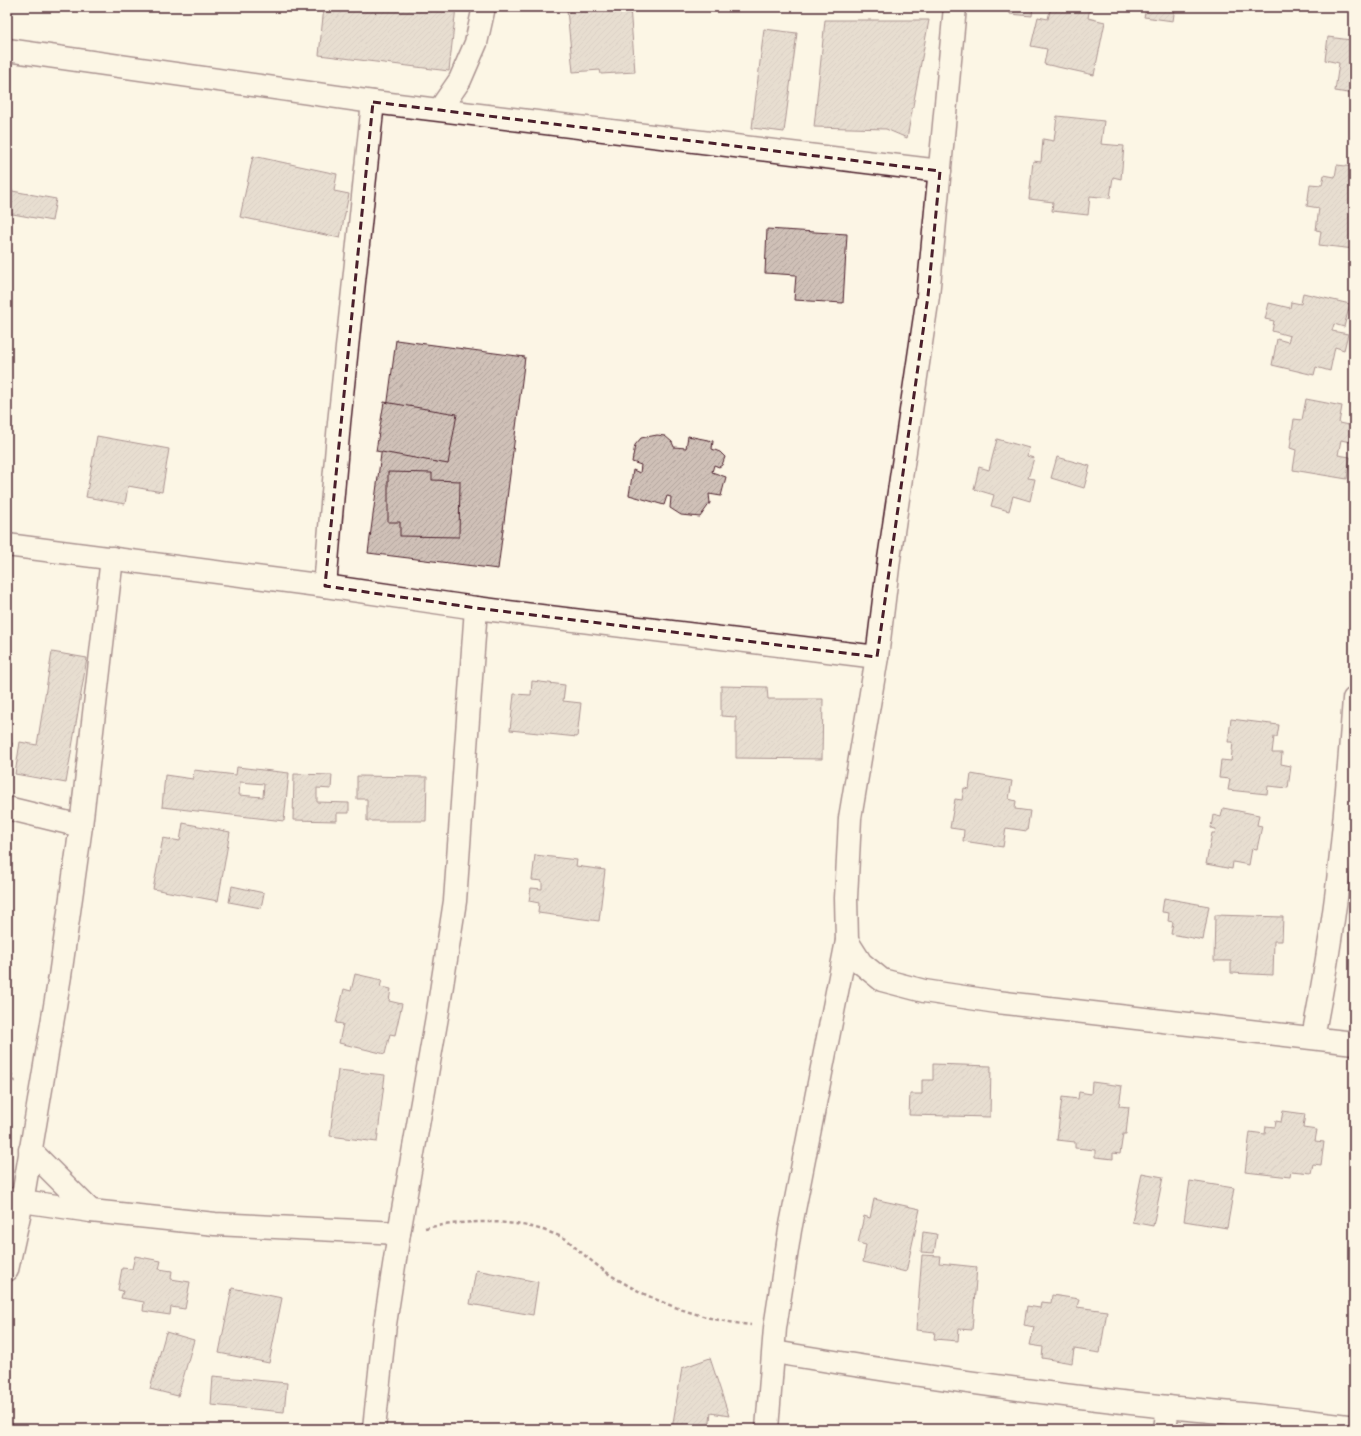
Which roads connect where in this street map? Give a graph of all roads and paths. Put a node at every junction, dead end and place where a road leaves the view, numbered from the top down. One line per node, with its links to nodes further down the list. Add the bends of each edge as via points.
1 (484, 7): 5 (street, via 476,43 460,80)
2 (956, 7): 6 (street)
3 (7, 50): 4 (street)
4 (373, 102): 5 (street); 9 (street, via 339,416)
5 (440, 109): 6 (street)
6 (940, 171): 11 (street, via 928,296)
7 (7, 545): 8 (street)
8 (112, 558): 9 (street); 14 (street)
9 (325, 586): 10 (street)
10 (476, 608): 11 (street); 21 (street, via 456,900)
11 (877, 657): 15 (street, via 850,818 846,898)
12 (1354, 699): 16 (street, via 1340,864)
13 (7, 808): 14 (street)
14 (81, 826): 18 (street, via 60,976)
15 (847, 941): 16 (street, via 861,963 882,980 924,991 997,1002); 23 (street, via 798,1183)
16 (1313, 1037): 17 (street)
17 (1354, 1043)
18 (30, 1150): 19 (street); 20 (street)
19 (14, 1200): 20 (street); 22 (street)
20 (91, 1211): 21 (street, via 215,1224)
21 (399, 1233): 23 (path, via 457,1222 516,1223 567,1240 628,1286 680,1308 720,1320); 27 (street, via 385,1324)
22 (7, 1270)
23 (775, 1328): 24 (street)
24 (774, 1352): 25 (street, via 968,1382); 28 (street)
25 (1168, 1406): 26 (street); 29 (street)
26 (1354, 1427)
27 (374, 1429)
28 (767, 1429)
29 (1165, 1429)

